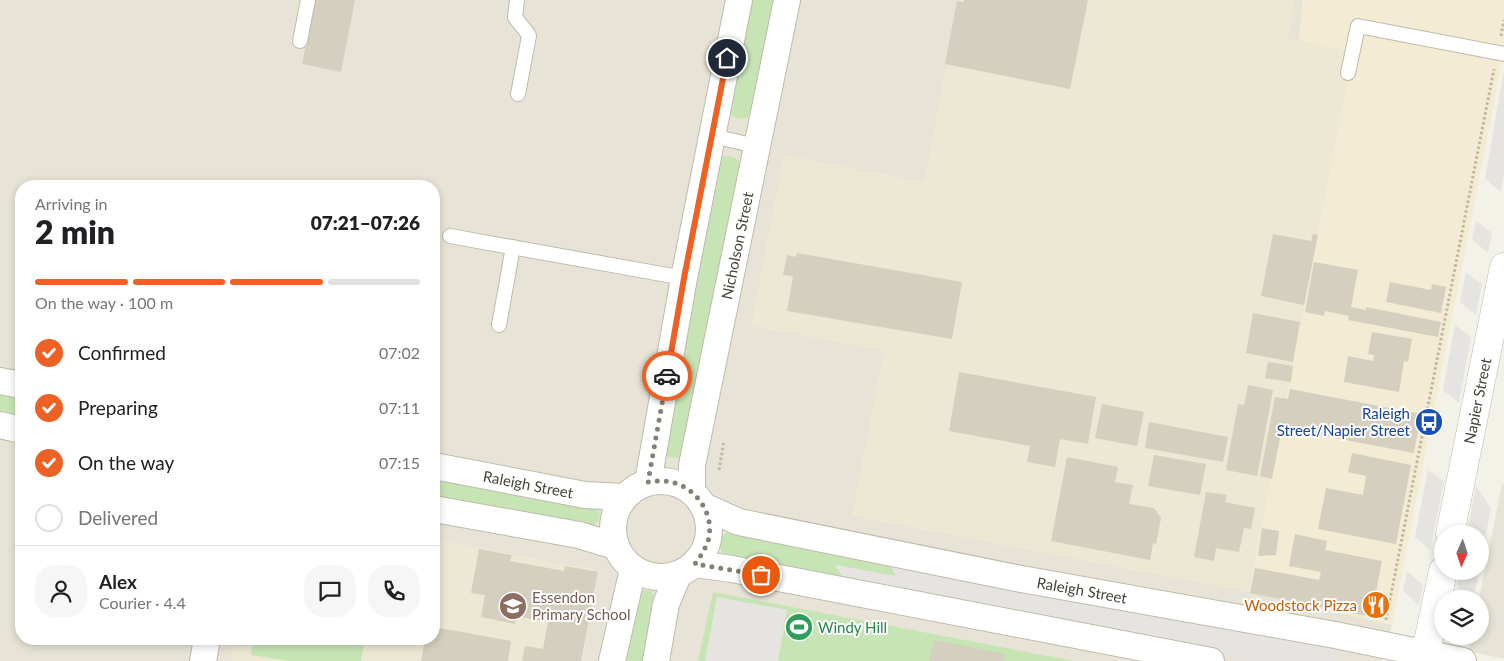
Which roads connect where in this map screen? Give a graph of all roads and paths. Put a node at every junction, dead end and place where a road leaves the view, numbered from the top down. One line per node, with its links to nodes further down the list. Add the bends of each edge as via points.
1 (308, 0): 6 (lane)
2 (517, 0): 9 (lane, via 515,17 528,36)
3 (738, 0): 10 (street)
4 (787, 0): 11 (street, Nicholson Street)
5 (1504, 20): 7 (path)
6 (300, 42)
7 (1501, 54): 8 (lane, via 1358,26); 31 (path)
8 (1348, 73)
9 (518, 94)
10 (713, 136): 11 (lane); 15 (street)
11 (756, 146): 24 (street, Nicholson Street, via 692,465)
12 (450, 236): 13 (lane)
13 (513, 247): 15 (lane); 16 (lane)
14 (1504, 267): 26 (street, Napier Street)
15 (684, 278): 22 (street)
16 (499, 325)
17 (0, 381): 18 (street)
18 (15, 384)
19 (0, 425): 20 (street)
20 (15, 429)
21 (440, 467): 23 (street, Raleigh Street, via 585,495)
22 (648, 482): 23 (street); 24 (street, via 664,480 679,484)
23 (624, 497): 27 (street, via 613,520)
24 (698, 499): 29 (street, via 709,520 709,536 704,551); 33 (street, Raleigh Street, via 739,522 1016,578 1335,635)
25 (440, 510): 27 (street, via 579,535)
26 (1452, 525)
27 (615, 546): 28 (street)
28 (632, 569): 29 (street, via 662,578); 35 (street)
29 (686, 569): 36 (street, via 666,604); 37 (street, via 732,569)
30 (1441, 580): 33 (street)
31 (1385, 623)
32 (206, 645): 34 (street)
33 (1425, 657): 38 (street, Raleigh Street)
34 (203, 661)
35 (612, 661)
36 (656, 661)
37 (1211, 661)
38 (1463, 661)

